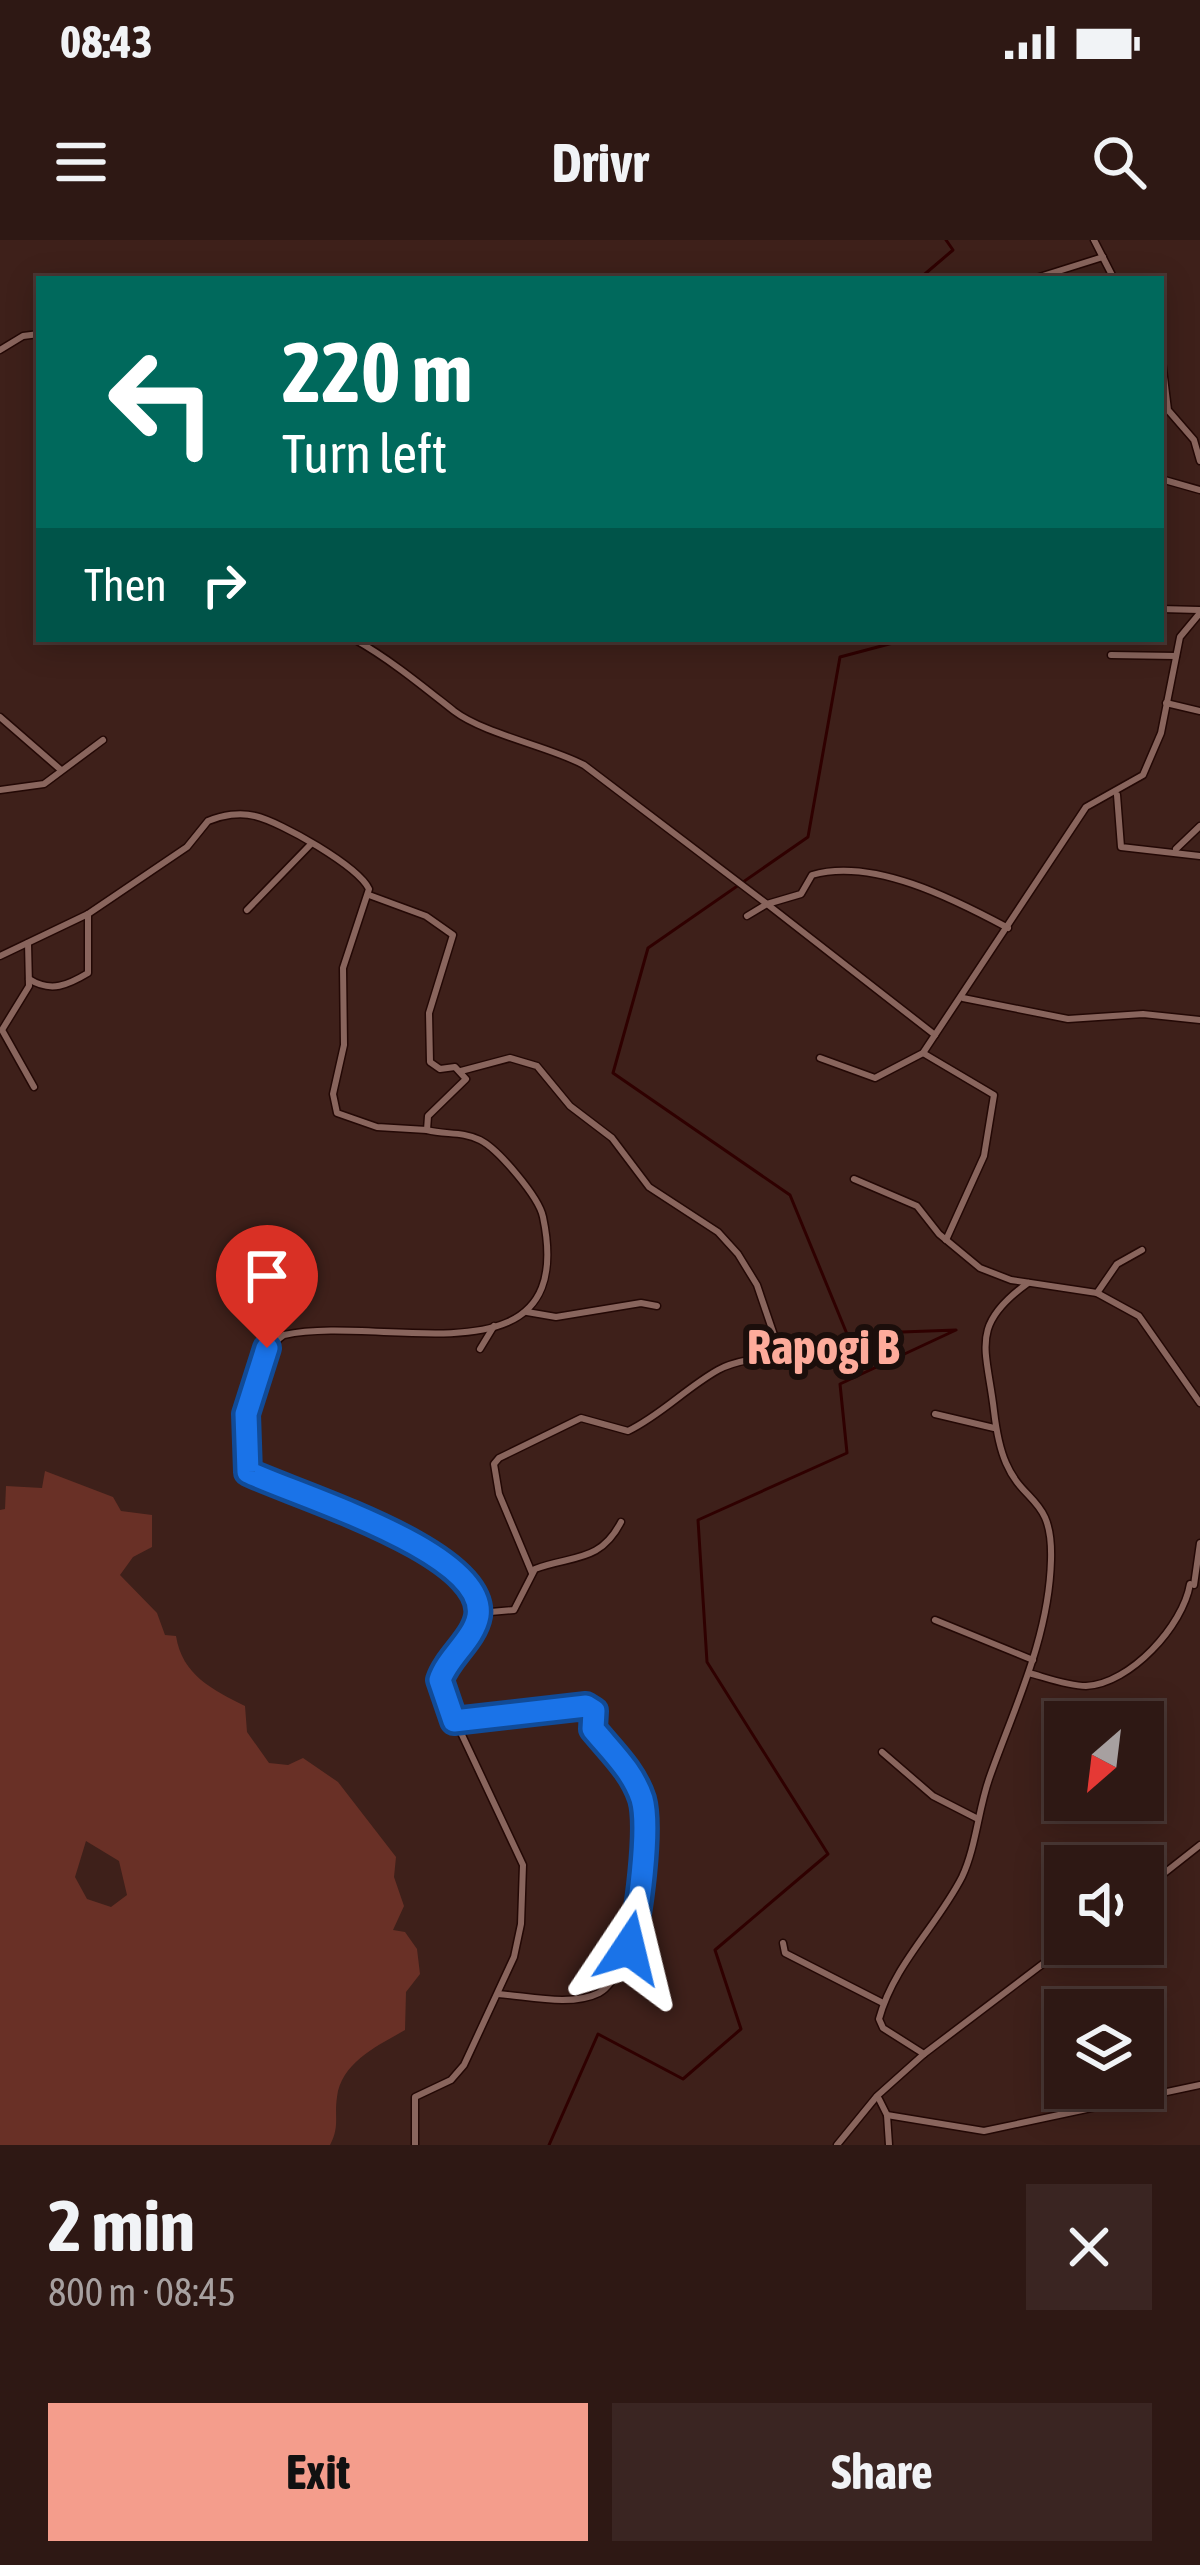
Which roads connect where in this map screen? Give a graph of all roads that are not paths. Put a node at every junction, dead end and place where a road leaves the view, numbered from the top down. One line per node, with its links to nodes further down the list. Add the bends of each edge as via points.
1 (1094, 240): 2 (street)
2 (1102, 256): 3 (street); 4 (street)
3 (1043, 276)
4 (1112, 276)
5 (36, 334): 6 (street)
6 (0, 350)
7 (1164, 377): 8 (street, via 1168,410 1194,440)
8 (1200, 461)
9 (1164, 480): 10 (street)
10 (1200, 490)
11 (1164, 609): 12 (street)
12 (1200, 612): 15 (street)
13 (359, 642): 28 (street, via 453,710 584,765)
14 (1111, 655): 15 (street)
15 (1176, 656): 16 (street)
16 (1166, 703): 17 (street); 22 (street, via 1154,758)
17 (1200, 711)
18 (0, 717): 20 (street)
19 (103, 740): 20 (street)
20 (61, 770): 21 (street, via 44,784)
21 (0, 790)
22 (1117, 794): 25 (street, via 1121,847); 32 (street, via 1086,807)
23 (1200, 826): 25 (street)
24 (311, 844): 27 (street, via 362,877); 29 (street); 30 (street, via 254,815 215,818 188,847)
25 (1176, 849): 26 (street)
26 (1200, 856)
27 (369, 895): 42 (street, via 452,935 429,1013 430,1062); 44 (street, via 344,960 337,1113 377,1127)
28 (767, 904): 31 (street); 32 (street, via 801,894 812,875 845,867 956,902); 39 (street)
29 (247, 910)
30 (88, 914): 33 (street); 35 (street, via 88,973 60,987)
31 (747, 916)
32 (1008, 928): 36 (street)
33 (28, 943): 34 (street); 35 (street)
34 (0, 956)
35 (29, 979): 38 (street)
36 (963, 998): 37 (street, via 1068,1019); 39 (street)
37 (1200, 1020)
38 (1, 1030): 43 (street)
39 (935, 1035): 40 (street)
40 (922, 1053): 41 (street, via 875,1078); 46 (street, via 994,1095 984,1156)
41 (820, 1058)
42 (461, 1071): 44 (street, via 465,1083 428,1116); 59 (street, via 510,1058 537,1066 649,1187 738,1254 774,1335 769,1357 722,1367 628,1431 580,1418 499,1458 499,1494)
43 (34, 1087)
44 (427, 1130): 51 (street, via 484,1142 539,1201 550,1276)
45 (854, 1179): 46 (street, via 917,1206)
46 (946, 1240): 48 (street, via 980,1268)
47 (1142, 1250): 49 (street, via 1117,1264)
48 (1028, 1283): 49 (street); 56 (street, via 984,1334)
49 (1097, 1293): 54 (street, via 1150,1327)
50 (657, 1306): 51 (street, via 556,1317)
51 (527, 1312): 52 (street)
52 (494, 1326): 53 (street); 60 (street, via 284,1335 267,1348 246,1414 248,1472 437,1555)
53 (480, 1349)
54 (1200, 1403)
55 (935, 1414): 56 (street)
56 (994, 1428): 62 (street, via 1006,1464 1034,1496 1050,1532)
57 (621, 1522): 59 (street, via 596,1553)
58 (1200, 1543): 63 (street, via 1178,1618 1130,1669 1082,1686)
59 (532, 1573): 60 (street, via 514,1610)
60 (478, 1613): 64 (street, via 440,1680)
61 (935, 1620): 62 (street)
62 (1034, 1660): 63 (street)
63 (1029, 1673): 66 (street)
64 (454, 1721): 71 (street, via 523,1865 521,1924); 71 (street, via 590,1707 593,1729 643,1802 638,1915 612,1981 578,1998)
65 (882, 1752): 66 (street, via 933,1796)
66 (978, 1820): 72 (street, via 964,1873)
67 (1200, 1846): 68 (street)
68 (1164, 1874)
69 (783, 1943): 72 (street, via 785,1953)
70 (1044, 1964): 73 (street)
71 (498, 1994): 77 (street, via 464,2065 415,2097)
72 (883, 2003): 73 (street, via 883,2028)
73 (924, 2054): 75 (street)
74 (1200, 2085): 76 (street, via 984,2132)
75 (877, 2096): 76 (street); 78 (street)
76 (887, 2115): 79 (street)
77 (415, 2145)
78 (837, 2145)
79 (889, 2145)

